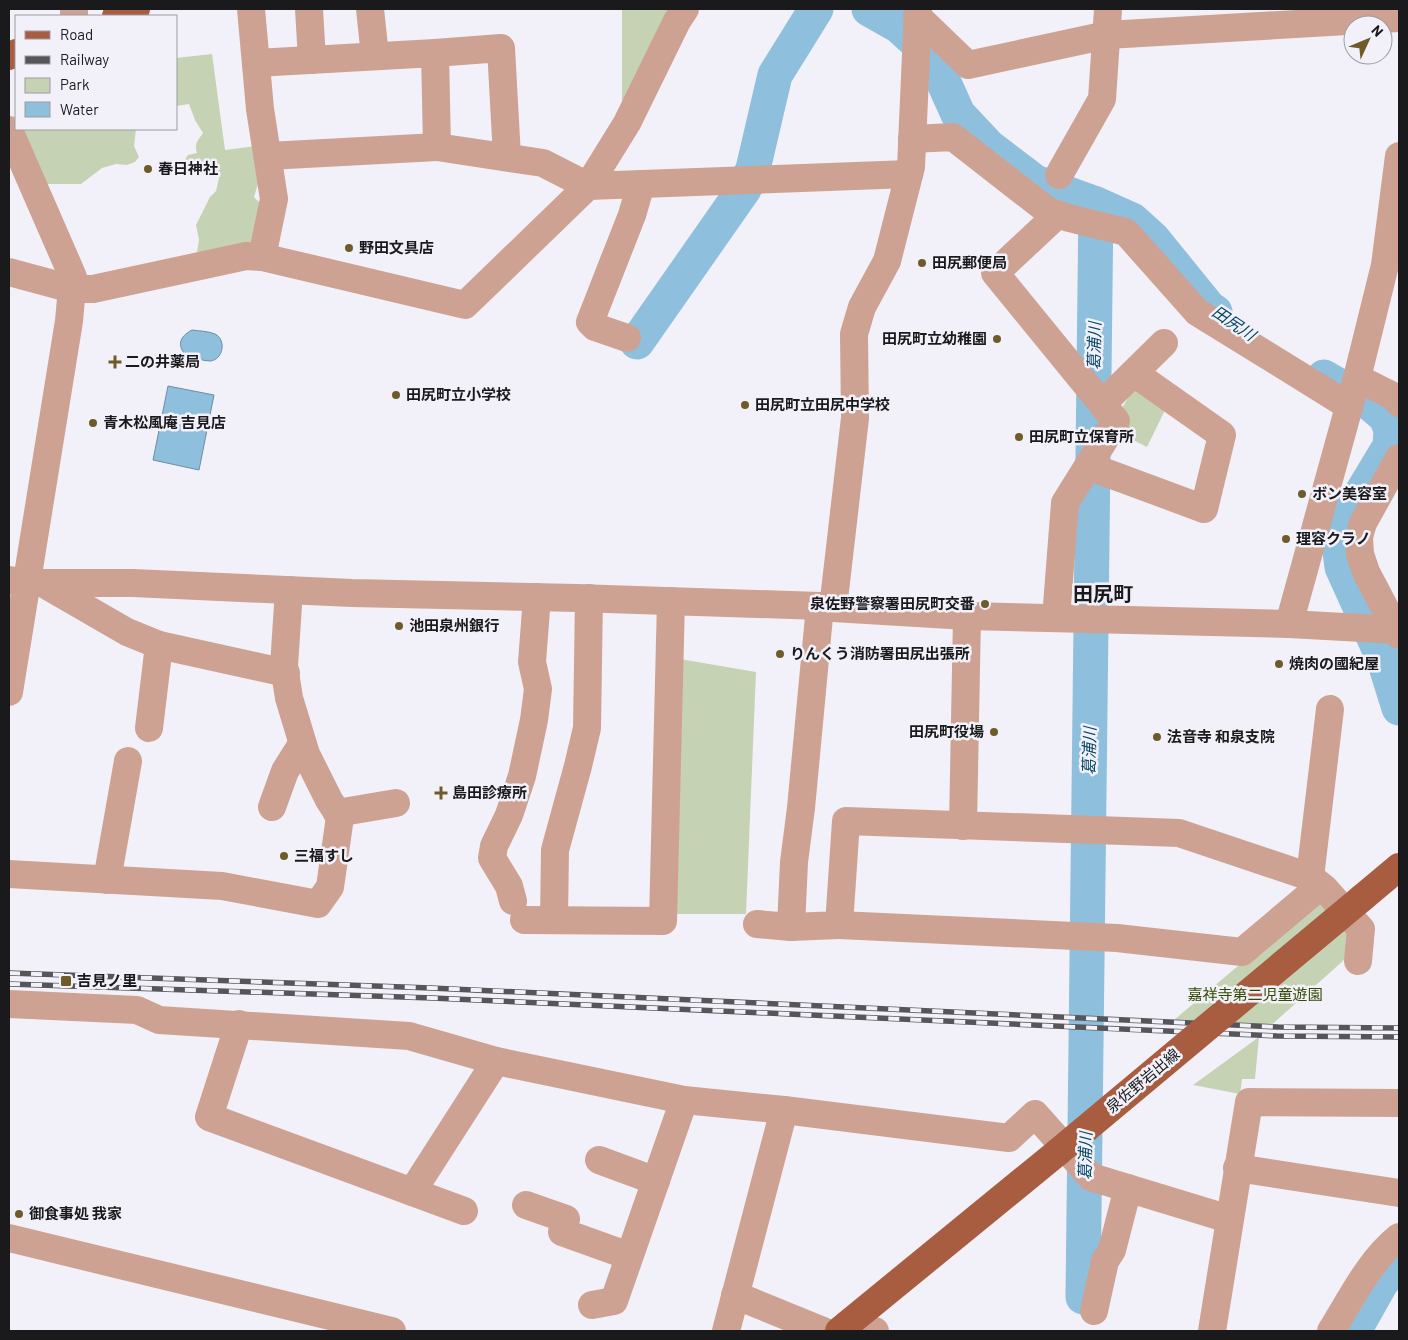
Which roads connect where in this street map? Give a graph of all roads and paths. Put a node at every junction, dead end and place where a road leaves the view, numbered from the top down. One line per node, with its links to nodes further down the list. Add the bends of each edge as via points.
1 (136, 9): 8 (main road)
2 (251, 9): 14 (street)
3 (309, 9): 13 (street)
4 (370, 9): 12 (street)
5 (685, 9): 24 (street, via 628,124)
6 (1108, 9): 10 (street)
7 (918, 12): 10 (street, via 968,65); 16 (street)
8 (119, 15)
9 (1399, 18): 10 (street)
10 (1107, 36): 22 (street, via 1102,98)
11 (434, 53): 12 (street); 17 (street); 20 (street, via 500,48)
12 (375, 56): 13 (street)
13 (312, 60): 14 (street)
14 (256, 63): 18 (street)
15 (9, 130): 28 (street, via 73,277)
16 (912, 139): 21 (street); 25 (street, via 953,137 1048,211)
17 (437, 147): 18 (street); 20 (street)
18 (268, 156): 26 (street, via 274,199)
19 (1399, 156): 32 (street, via 1385,265)
20 (507, 157): 24 (street, via 543,163)
21 (909, 174): 23 (street); 43 (street, via 887,261 862,307 854,334 855,418)
22 (1059, 175)
23 (641, 184): 24 (street); 29 (street, via 632,216 590,322 594,327)
24 (588, 186): 26 (street, via 465,304)
25 (1057, 214): 34 (street, via 994,273); 35 (street, via 1126,232 1197,312)
26 (262, 257): 28 (street, via 246,256 93,289)
27 (9, 272): 28 (street)
28 (72, 289): 38 (street)
29 (627, 338)
30 (1164, 343): 31 (street)
31 (1134, 373): 34 (street); 37 (street, via 1222,435 1204,509)
32 (1357, 378): 33 (street, via 1393,396); 35 (street)
33 (1399, 403)
34 (1102, 404): 37 (street, via 1116,421)
35 (1349, 406): 46 (street)
36 (1399, 458): 47 (street, via 1363,523 1359,537 1366,572)
37 (1088, 466): 45 (street, via 1065,503)
38 (26, 582): 39 (street); 48 (street); 50 (street)
39 (289, 590): 40 (street); 49 (street)
40 (538, 597): 41 (street); 63 (street, via 532,662 538,689 534,720 522,776 492,858 519,910)
41 (590, 598): 42 (street); 63 (street, via 587,728 555,850)
42 (671, 601): 43 (street); 63 (street, via 663,921)
43 (826, 607): 44 (street); 66 (street, via 794,862)
44 (966, 616): 45 (street); 58 (street)
45 (1056, 618): 46 (street)
46 (1289, 624): 47 (street)
47 (1398, 632)
48 (159, 645): 49 (street); 52 (street)
49 (286, 673): 53 (street, via 289,698)
50 (9, 692)
51 (1330, 708): 61 (street)
52 (148, 728)
53 (302, 744): 56 (street, via 285,771); 57 (street)
54 (128, 760): 62 (street)
55 (396, 803): 57 (street)
56 (272, 807)
57 (338, 813): 62 (street, via 330,887 318,904 222,886)
58 (963, 826): 61 (street, via 1179,833); 65 (street, via 846,821)
59 (1399, 868): 89 (main road, 泉佐野岩出線, bridge, via 1058,1152)
60 (9, 874): 62 (street)
61 (1310, 877): 65 (street, via 1312,893 1242,952 1117,938); 67 (street, via 1361,929)
62 (106, 880)
63 (554, 920)
64 (757, 924): 66 (street)
65 (840, 926): 66 (street)
66 (791, 927)
67 (1358, 961)
68 (9, 1004): 69 (street, via 137,1010 159,1020)
69 (239, 1024): 70 (street, via 408,1036); 78 (street, via 209,1118)
70 (496, 1061): 71 (street); 78 (street)
71 (684, 1100): 73 (street); 76 (street)
72 (1399, 1103): 75 (street, via 1249,1102)
73 (784, 1110): 77 (street, via 1009,1138 1035,1114 1091,1177); 86 (street)
74 (598, 1160): 76 (street)
75 (1237, 1168): 79 (street); 82 (street)
76 (656, 1181): 85 (street)
77 (1128, 1188): 82 (street); 88 (street, via 1112,1250 1105,1261)
78 (412, 1192): 81 (street)
79 (1399, 1192)
80 (526, 1205): 85 (street, via 566,1219 562,1232)
81 (464, 1211)
82 (1229, 1219): 93 (street)
83 (9, 1238): 90 (street)
84 (1399, 1238): 94 (street, via 1374,1262)
85 (630, 1256): 87 (street, via 614,1302)
86 (735, 1295): 89 (street); 91 (street)
87 (592, 1305)
88 (1094, 1311)
89 (837, 1329): 92 (street)
90 (386, 1330)
91 (726, 1331)
92 (875, 1331)
93 (1212, 1331)
94 (1331, 1331)

